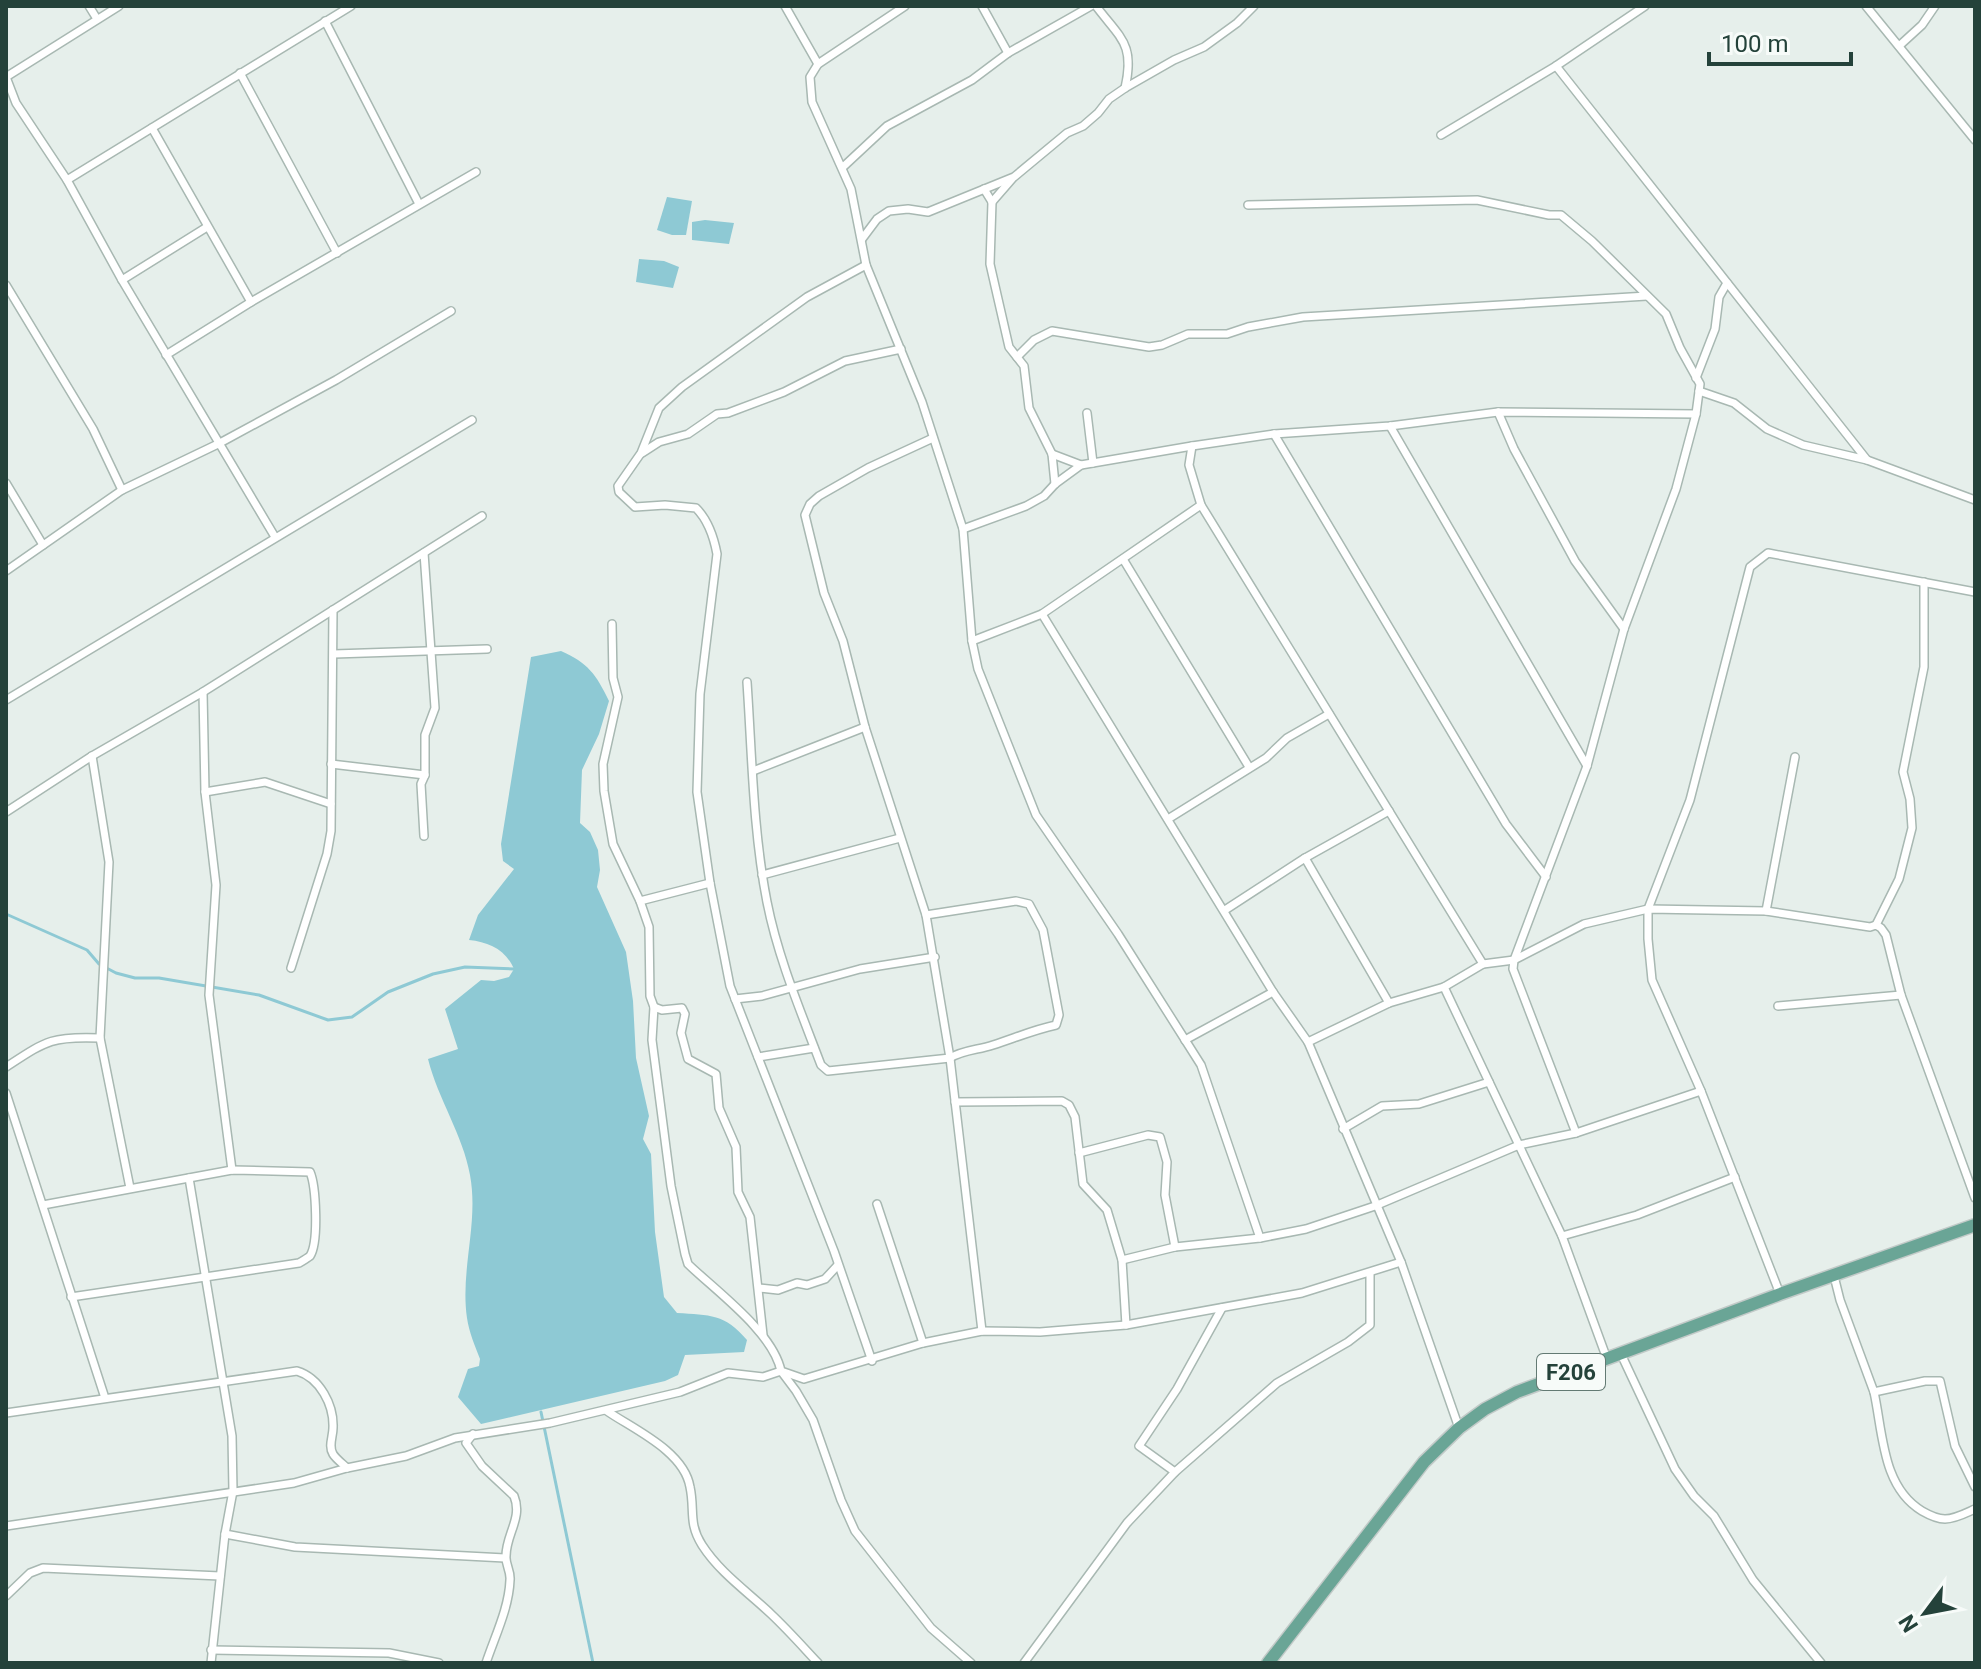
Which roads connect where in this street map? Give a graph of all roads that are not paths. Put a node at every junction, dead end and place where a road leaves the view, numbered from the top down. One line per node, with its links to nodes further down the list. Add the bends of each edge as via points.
1 (89, 6): 12 (street)
2 (119, 6): 12 (street)
3 (351, 6): 13 (street)
4 (785, 6): 16 (street)
5 (982, 6): 15 (street)
6 (1094, 6): 15 (street); 20 (street, via 1127,47 1130,68)
7 (1254, 6): 20 (street, via 1204,47)
8 (1645, 6): 17 (street)
9 (1866, 6): 14 (street)
10 (1935, 6): 14 (street)
11 (901, 7): 16 (street)
12 (97, 19): 19 (street)
13 (325, 21): 18 (street); 30 (street)
14 (1899, 46): 23 (street)
15 (1008, 53): 24 (street, via 972,80 887,126)
16 (818, 64): 24 (street, via 810,77 812,102)
17 (1556, 66): 22 (street); 37 (street)
18 (240, 73): 21 (street); 34 (street)
19 (6, 77): 27 (street, via 16,103)
20 (1125, 88): 26 (street)
21 (152, 128): 27 (street); 32 (street)
22 (1441, 135)
23 (1975, 140)
24 (843, 167): 33 (street)
25 (476, 172): 30 (street)
26 (1014, 177): 28 (street); 29 (street)
27 (67, 180): 36 (street)
28 (984, 189): 29 (street); 33 (street, via 928,212 889,211)
29 (992, 202): 44 (street, via 990,264 1009,347)
30 (419, 204): 34 (street)
31 (1248, 205): 39 (street, via 1477,200 1561,215)
32 (207, 227): 36 (street); 40 (street)
33 (862, 239): 35 (street)
34 (337, 253): 40 (street)
35 (866, 265): 42 (street); 56 (street, via 807,297 682,387 659,408)
36 (122, 280): 43 (street)
37 (1727, 283): 45 (street); 58 (street)
38 (6, 285): 63 (street, via 93,429)
39 (1647, 296): 44 (street, via 1303,317 1227,334 1188,334 1149,347 1052,331); 45 (street, via 1666,314)
40 (251, 302): 43 (street)
41 (451, 311): 54 (street)
42 (901, 349): 53 (street); 56 (street, via 845,361 784,392 717,414 688,434)
43 (166, 355): 54 (street)
44 (1017, 357): 57 (street, via 1024,366 1029,408)
45 (1696, 378): 46 (street)
46 (1699, 391): 49 (street); 58 (street, via 1734,403 1767,429 1803,445)
47 (1498, 412): 49 (street); 51 (street); 78 (street, via 1575,561)
48 (1087, 413): 59 (street)
49 (1696, 414): 78 (street, via 1676,489)
50 (472, 420): 68 (street)
51 (1390, 426): 52 (street); 91 (street)
52 (1274, 434): 55 (street); 104 (street, via 1506,824)
53 (933, 438): 67 (street); 87 (street, via 819,496 805,515)
54 (218, 444): 63 (street); 68 (street)
55 (1192, 446): 59 (street); 65 (street, via 1189,465)
56 (641, 453): 105 (street, via 619,492 635,507 696,508 717,554 700,694 697,792)
57 (1052, 454): 60 (street); 62 (street)
58 (1867, 460): 64 (street)
59 (1093, 463): 60 (street)
60 (1081, 465): 62 (street)
61 (6, 483): 69 (street)
62 (1055, 484): 67 (street, via 1026,506)
63 (122, 490): 69 (street)
64 (1975, 500)
65 (1201, 505): 71 (street); 86 (street)
66 (482, 516): 70 (street)
67 (963, 529): 79 (street)
68 (275, 537): 85 (street)
69 (43, 545): 72 (street)
70 (424, 553): 75 (street); 81 (street)
71 (1123, 559): 76 (street); 92 (street)
72 (6, 571)
73 (1924, 582): 74 (street); 107 (street, via 1768,553 1750,567 1690,800); 111 (street, via 1924,667 1903,772 1912,828 1899,879)
74 (1975, 592)
75 (333, 610): 82 (street); 84 (street)
76 (1042, 614): 79 (street); 99 (street)
77 (612, 624): 106 (street, via 618,697 603,764 604,791 613,844)
78 (1624, 629): 91 (street)
79 (972, 641): 125 (street, via 978,669 1036,815)
80 (487, 649): 81 (street)
81 (432, 650): 82 (street); 94 (street, via 435,708 425,735)
82 (334, 654): 90 (street)
83 (747, 682): 93 (street)
84 (203, 692): 88 (street); 95 (street)
85 (6, 700)
86 (1329, 714): 92 (street); 97 (street)
87 (865, 727): 93 (street); 101 (street)
88 (92, 756): 98 (street); 124 (street, via 109,862)
89 (1795, 757): 109 (street)
90 (331, 764): 94 (street); 96 (street)
91 (1587, 766): 104 (street)
92 (1249, 767): 99 (street)
93 (753, 771): 103 (street)
94 (425, 775): 100 (street)
95 (205, 792): 96 (street, via 265,782); 139 (street, via 216,885 209,995)
96 (331, 804): 115 (street, via 327,854)
97 (1389, 811): 102 (street); 114 (street)
98 (6, 812)
99 (1168, 819): 108 (street)
100 (424, 836)
101 (900, 838): 103 (street); 110 (street)
102 (1305, 858): 108 (street); 121 (street)
103 (762, 875): 117 (street)
104 (1546, 877): 113 (street)
105 (710, 883): 106 (street); 120 (street)
106 (640, 901): 123 (street, via 649,927)
107 (1648, 909): 109 (street); 113 (street, via 1584,924); 132 (street, via 1652,980)
108 (1225, 910): 118 (street)
109 (1766, 911): 111 (street)
110 (926, 915): 112 (street); 129 (street, via 1016,901 1029,904 1043,930 1059,1015 1056,1025)
111 (1876, 925): 119 (street, via 1886,935)
112 (935, 957): 117 (street, via 860,969); 129 (street)
113 (1514, 960): 114 (street); 136 (street)
114 (1483, 964): 116 (street)
115 (291, 968)
116 (1444, 987): 121 (street); 131 (street)
117 (792, 988): 120 (street); 127 (street)
118 (1273, 992): 125 (street); 126 (street)
119 (1901, 995): 122 (street); 143 (street)
120 (735, 999): 128 (street)
121 (1389, 1003): 126 (street)
122 (1778, 1006)
123 (654, 1007): 157 (street, via 682,1008 688,1059 716,1074 719,1108 736,1147 738,1192 750,1217); 163 (street, via 652,1040 671,1186 688,1264)
124 (100, 1038): 130 (street, via 45,1041); 142 (street)
125 (1185, 1040): 149 (street, via 1211,1089)
126 (1308, 1042): 135 (street)
127 (814, 1048): 128 (street); 129 (street, via 821,1065 835,1072)
128 (758, 1057): 153 (street)
129 (950, 1058): 134 (street)
130 (6, 1067)
131 (1489, 1082): 135 (street, via 1419,1104 1382,1106); 137 (street)
132 (1701, 1091): 136 (street); 140 (street)
133 (6, 1093): 145 (street)
134 (955, 1102): 138 (street, via 1062,1101 1075,1117); 162 (street)
135 (1343, 1129): 146 (street)
136 (1576, 1133): 137 (street)
137 (1519, 1145): 146 (street); 148 (street)
138 (1079, 1153): 150 (street, via 1148,1135 1160,1137); 151 (street, via 1083,1184 1107,1210)
139 (232, 1170): 141 (street); 156 (street, via 310,1172 315,1201 312,1248 299,1263)
140 (1735, 1177): 148 (street, via 1637,1215); 158 (street)
141 (189, 1178): 142 (street); 156 (street)
142 (130, 1188): 145 (street)
143 (1975, 1198)
144 (877, 1204): 164 (street)
145 (43, 1205): 159 (street)
146 (1375, 1206): 149 (street); 152 (street)
147 (1975, 1225): 155 (main road, F206)
148 (1562, 1236): 166 (street)
149 (1260, 1238): 150 (street)
150 (1175, 1247): 151 (street)
151 (1122, 1260): 161 (street)
152 (1401, 1262): 154 (street); 174 (street)
153 (838, 1265): 157 (street, via 825,1279 807,1285); 167 (street)
154 (1370, 1273): 160 (street); 177 (street, via 1370,1325 1277,1383)
155 (1834, 1276): 158 (main road, F206); 170 (street)
156 (206, 1278): 159 (street); 169 (street)
157 (759, 1288): 163 (street)
158 (1780, 1294): 165 (main road, F206)
159 (71, 1297): 171 (street)
160 (1222, 1308): 161 (street); 177 (street, via 1139,1446)
161 (1126, 1325): 162 (street)
162 (982, 1331): 164 (street)
163 (763, 1336): 168 (street)
164 (923, 1343): 167 (street)
165 (1621, 1354): 166 (main road, F206); 196 (street, via 1675,1469 1714,1516 1753,1580)
166 (1607, 1359): 174 (main road, F206, via 1517,1392)
167 (872, 1361): 168 (street, via 804,1379)
168 (781, 1371): 172 (street, via 763,1377 728,1373); 193 (street, via 813,1420 855,1531 931,1628)
169 (224, 1382): 171 (street); 176 (street, via 306,1374 320,1387 330,1409 330,1446); 179 (street)
170 (1874, 1392): 178 (street, via 1940,1381 1955,1446); 180 (street, via 1887,1464 1900,1490 1932,1517 1946,1519)
171 (105, 1398): 173 (street)
172 (607, 1411): 175 (street); 192 (street, via 655,1439 683,1470 690,1487 693,1528 702,1544)
173 (6, 1413)
174 (1459, 1428): 195 (main road, F206, via 1424,1462)
175 (474, 1434): 176 (street); 183 (street, via 466,1443 472,1453 517,1503)
176 (347, 1468): 179 (street, via 294,1483)
177 (1175, 1472): 194 (street, via 1127,1523)
178 (1975, 1487)
179 (233, 1491): 181 (street); 182 (street)
180 (1975, 1509)
181 (6, 1526)
182 (225, 1534): 183 (street, via 295,1547); 184 (street)
183 (505, 1558): 191 (street, via 511,1571 509,1597)
184 (220, 1576): 185 (street, via 43,1568); 186 (street)
185 (6, 1596)
186 (211, 1650): 187 (street); 188 (street)
187 (315, 1653): 189 (street); 190 (street, via 389,1653)
188 (211, 1663)
189 (315, 1663)
190 (439, 1663)
191 (486, 1663)
192 (818, 1663)
193 (971, 1663)
194 (1024, 1663)
195 (1268, 1663)
196 (1821, 1663)

